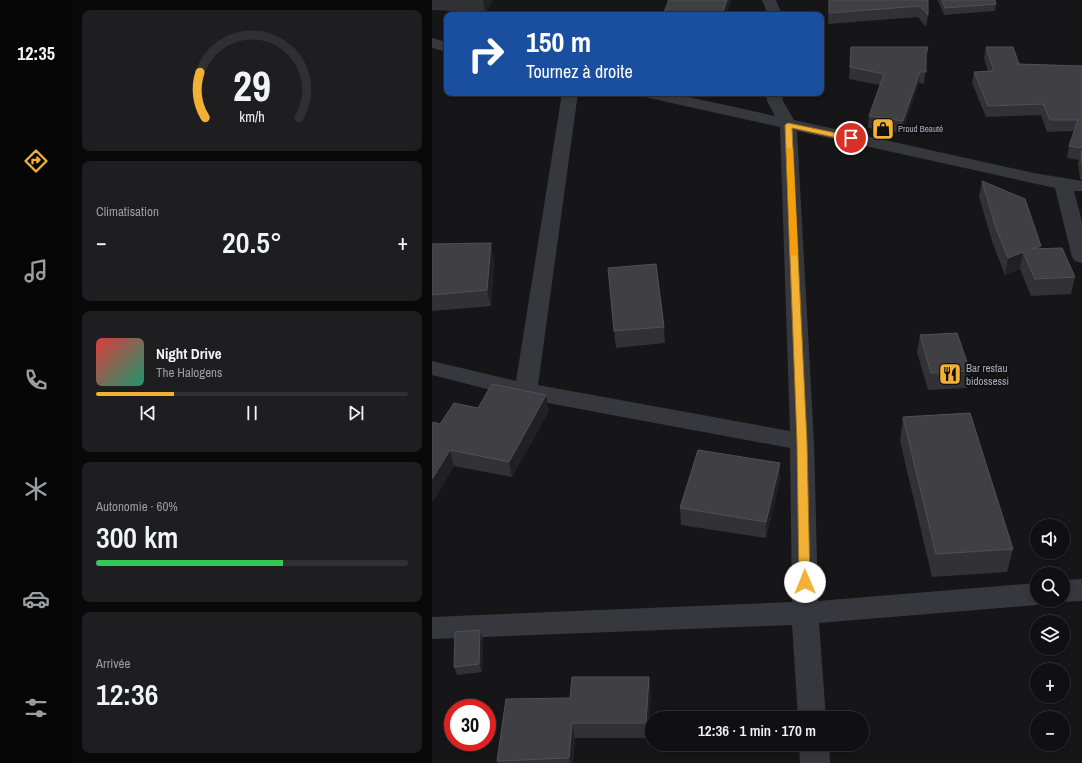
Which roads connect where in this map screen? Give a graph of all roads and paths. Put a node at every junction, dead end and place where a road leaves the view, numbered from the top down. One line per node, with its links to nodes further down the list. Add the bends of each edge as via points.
1 (769, 0): 2 (street)
2 (774, 12)
3 (432, 43): 4 (street)
4 (444, 46)
5 (570, 96): 13 (street)
6 (662, 96): 8 (street)
7 (774, 96): 8 (street)
8 (788, 125): 9 (street); 14 (street)
9 (1063, 184): 10 (street); 11 (street)
10 (1082, 186)
11 (1082, 257)
12 (432, 368): 13 (street)
13 (526, 392): 14 (street)
14 (802, 442): 18 (street)
15 (1082, 590): 16 (street)
16 (1070, 591)
17 (1030, 595): 18 (street)
18 (805, 613): 19 (street); 20 (street)
19 (432, 628)
20 (812, 711)
21 (814, 751): 22 (street)
22 (815, 763)

